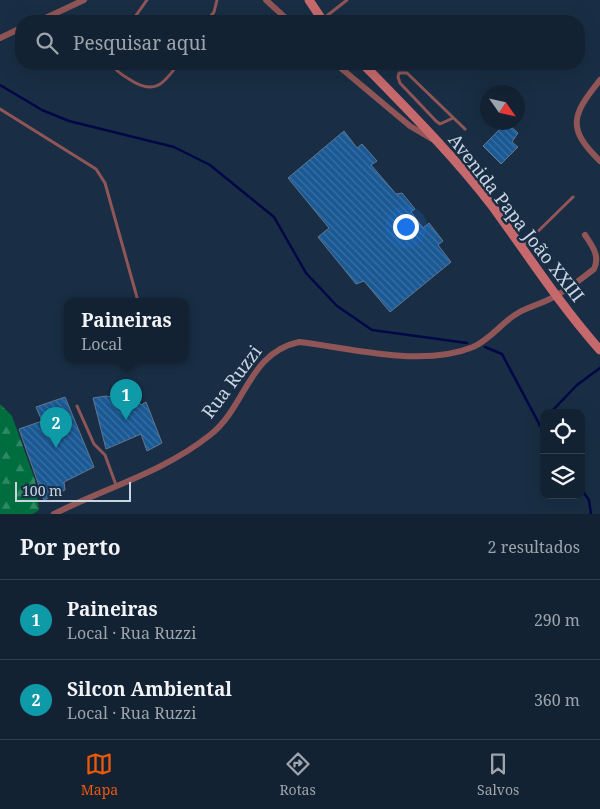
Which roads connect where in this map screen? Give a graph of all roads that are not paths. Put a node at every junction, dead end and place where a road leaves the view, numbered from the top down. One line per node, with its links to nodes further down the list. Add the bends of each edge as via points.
1 (84, 0): 7 (street)
2 (147, 0): 8 (lane)
3 (217, 0): 9 (lane)
4 (266, 0): 10 (street)
5 (309, 0): 11 (street)
6 (347, 0): 12 (lane)
7 (53, 15)
8 (136, 15)
9 (212, 15)
10 (282, 15)
11 (318, 15)
12 (329, 15)
13 (15, 31): 14 (street)
14 (0, 38)
15 (116, 70): 16 (lane, via 135,83 154,88 162,84)
16 (173, 70)
17 (343, 70): 23 (street, via 410,126)
18 (369, 70): 23 (street, Avenida Papa João XXIII)
19 (600, 80): 24 (street, via 578,111 577,123 584,146)
20 (0, 109): 29 (lane, via 96,169 105,183)
21 (453, 118): 21 (lane, via 407,73 399,73 400,83 436,121 444,124); 22 (lane)
22 (465, 129)
23 (440, 144): 27 (street, Avenida Papa João XXIII, via 492,206)
24 (600, 161)
25 (573, 197): 27 (lane)
26 (585, 235): 28 (street, Rua Ruzzi, via 599,254 598,264)
27 (521, 248): 28 (street, Avenida Papa João XXIII)
28 (556, 296): 30 (street, Avenida Papa João XXIII); 32 (street, Rua Ruzzi, via 516,314 474,347 452,354 374,353 299,342 281,347 262,362 210,435 152,471)
29 (137, 298)
30 (600, 350)
31 (77, 406): 32 (lane, via 94,444 105,455)
32 (116, 486): 33 (street, Rua Ruzzi)
33 (54, 514)

